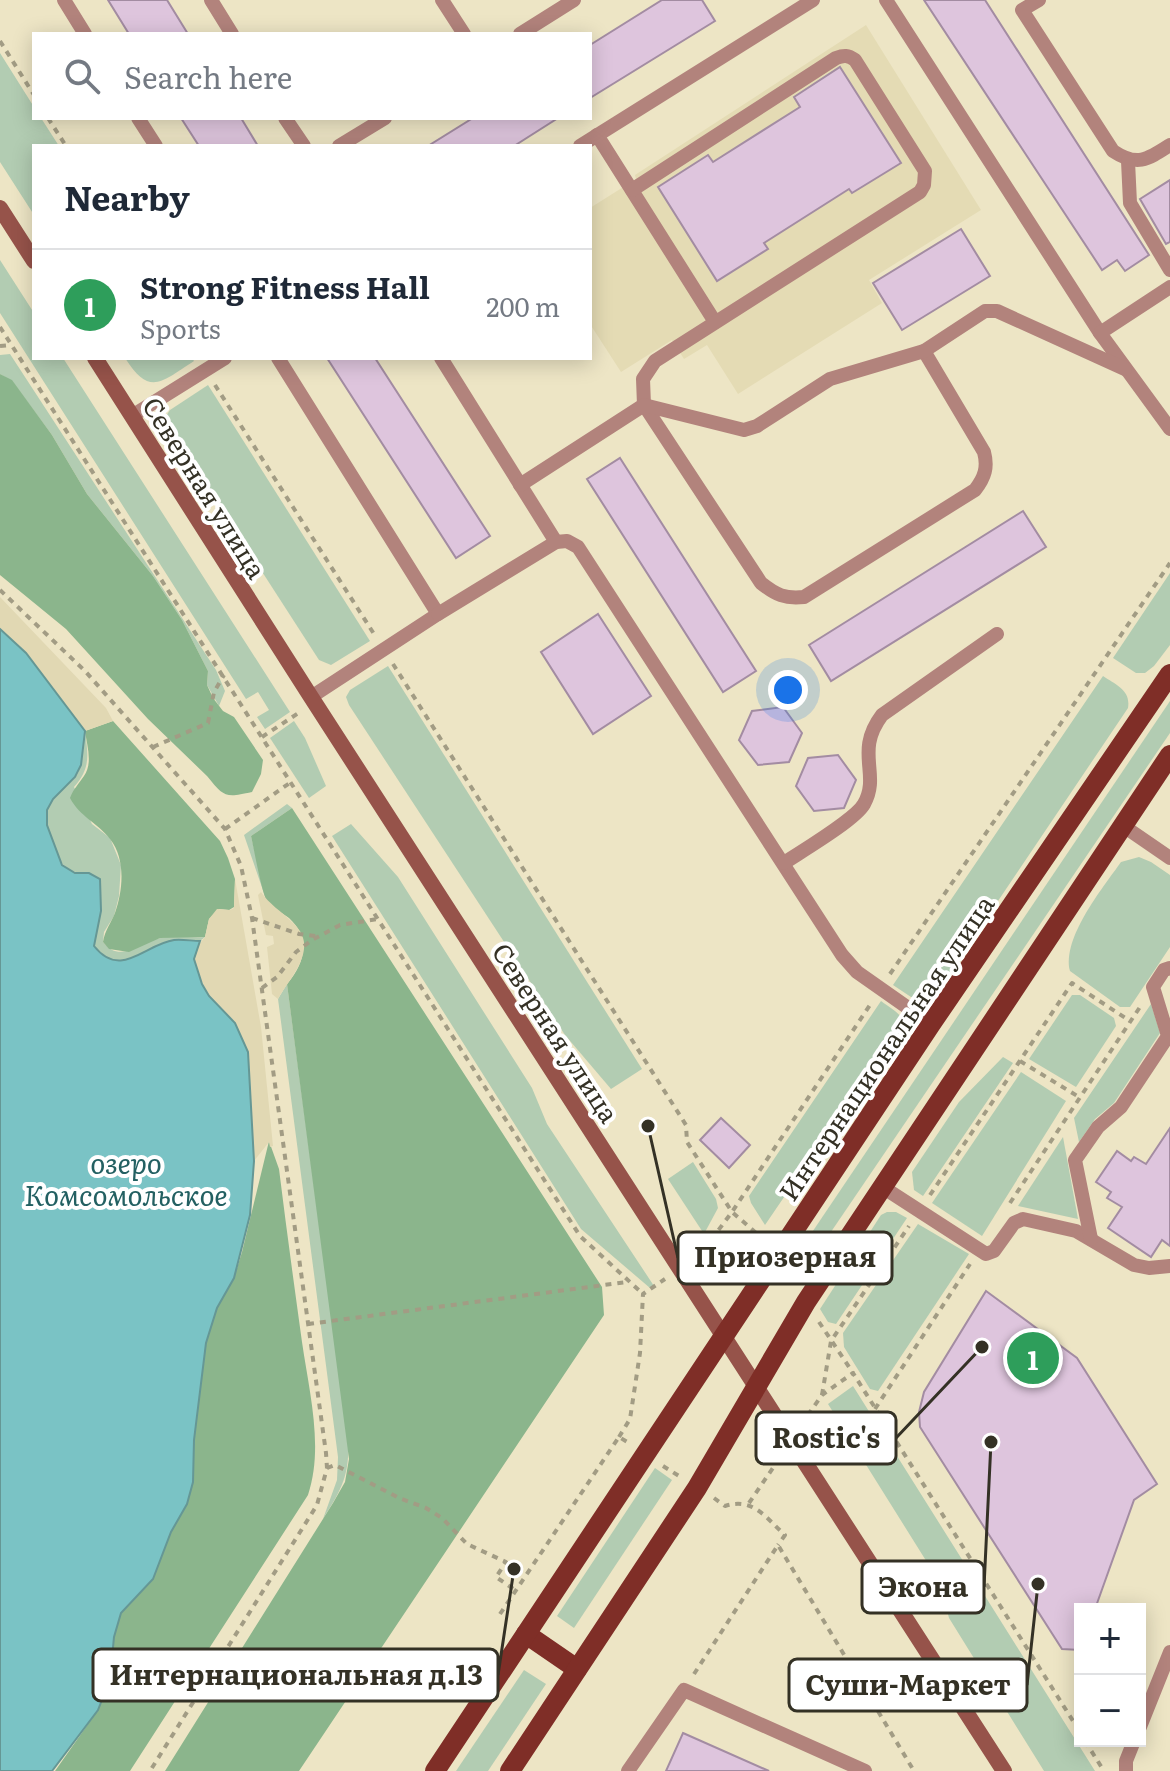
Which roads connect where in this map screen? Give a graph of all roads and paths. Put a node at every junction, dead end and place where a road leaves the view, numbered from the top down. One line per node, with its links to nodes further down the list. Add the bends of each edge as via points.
1 (64, 0): 9 (lane)
2 (211, 0): 10 (lane)
3 (442, 0): 11 (lane)
4 (574, 0): 12 (lane)
5 (813, 0): 19 (lane)
6 (886, 0): 34 (lane)
7 (1039, 0): 8 (lane)
8 (1019, 5): 26 (lane, via 1113,151)
9 (84, 32)
10 (231, 32)
11 (463, 32)
12 (523, 32)
13 (0, 41): 14 (path)
14 (32, 92)
15 (49, 120): 20 (path)
16 (139, 120): 21 (lane)
17 (286, 120): 22 (lane)
18 (382, 120): 23 (lane)
19 (597, 135): 24 (lane); 27 (lane)
20 (65, 144)
21 (155, 144)
22 (303, 144)
23 (342, 144)
24 (583, 144)
25 (1170, 145): 26 (lane, via 1149,159)
26 (1128, 161): 30 (lane, via 1130,203)
27 (632, 190): 32 (lane); 32 (lane, via 836,58 850,56 925,171 920,192)
28 (0, 208): 29 (main road)
29 (32, 258)
30 (1170, 270)
31 (1170, 287): 34 (lane)
32 (715, 322): 44 (lane, via 655,361 643,379)
33 (0, 327): 35 (path)
34 (1100, 333): 42 (lane)
35 (11, 345): 36 (path); 54 (path)
36 (0, 346)
37 (924, 351): 42 (lane, via 985,311 997,311); 44 (lane, via 830,379 744,430); 44 (lane, via 984,452 983,479 975,490 804,597 775,595 761,583)
38 (96, 360): 45 (main road, Северная улица)
39 (222, 360): 43 (lane)
40 (279, 360): 50 (lane)
41 (442, 360): 47 (lane)
42 (1125, 369): 46 (lane)
43 (206, 370): 45 (lane); 52 (path)
44 (644, 405): 47 (lane)
45 (132, 416): 55 (main road, Северная улица)
46 (1170, 429)
47 (520, 485): 48 (lane)
48 (556, 542): 50 (lane); 63 (lane, via 578,547)
49 (0, 590): 57 (path, via 85,671)
50 (438, 614): 52 (lane)
51 (997, 634): 63 (lane, via 882,715 872,729 867,752 870,785 864,806)
52 (383, 650): 55 (lane); 75 (path, via 686,1125 687,1142)
53 (1170, 674): 70 (main road, Интернациональная улица)
54 (224, 675): 56 (path); 57 (path, via 214,692 208,723)
55 (314, 701): 56 (path); 81 (main road, Северная улица)
56 (262, 737): 59 (path)
57 (153, 747): 61 (path)
58 (1170, 755): 60 (main road)
59 (291, 782): 61 (path); 65 (path)
60 (1122, 825): 62 (lane); 73 (main road)
61 (225, 829): 64 (path, via 241,866)
62 (1170, 858)
63 (784, 863): 70 (lane, via 851,966)
64 (252, 918): 66 (path); 68 (path)
65 (378, 919): 66 (path, via 340,925); 78 (path, via 580,1236)
66 (318, 937): 68 (path)
67 (1170, 968): 76 (lane, via 1153,987 1168,1036 1121,1107 1098,1127 1075,1160)
68 (262, 988): 80 (path)
69 (1130, 1021): 71 (path, via 1072,983)
70 (931, 1024): 81 (main road, Интернациональная улица)
71 (1020, 1061): 72 (path); 74 (path)
72 (1079, 1097)
73 (881, 1186): 74 (lane); 82 (main road)
74 (919, 1211): 76 (lane, via 986,1254 1023,1219); 83 (path, via 831,1341)
75 (732, 1212)
76 (1091, 1239): 77 (lane, via 1134,1265)
77 (1170, 1266)
78 (629, 1281): 79 (path); 80 (path)
79 (643, 1294)
80 (308, 1324): 85 (path)
81 (724, 1334): 82 (main road, Северная улица); 88 (main road, Интернациональная улица)
82 (757, 1385): 84 (main road, Северная улица); 90 (main road, via 697,1488)
83 (822, 1395): 84 (path); 93 (path, via 853,1373)
84 (792, 1439): 86 (path); 102 (main road, Северная улица)
85 (327, 1468): 87 (path, via 335,1465 442,1518 467,1544 506,1562 496,1577); 97 (path, via 317,1505)
86 (749, 1503)
87 (516, 1590)
88 (526, 1634): 90 (main road); 98 (main road, Интернациональная улица)
89 (1170, 1652): 92 (lane)
90 (577, 1669): 96 (main road)
91 (684, 1690): 99 (lane); 100 (lane); 101 (path, via 778,1545)
92 (1146, 1712)
93 (1074, 1723)
94 (1089, 1747): 103 (path)
95 (1132, 1747): 104 (lane)
96 (513, 1770)
97 (150, 1771)
98 (435, 1771)
99 (628, 1771)
100 (865, 1771)
101 (914, 1771)
102 (1004, 1771)
103 (1104, 1771)
104 (1126, 1771)

